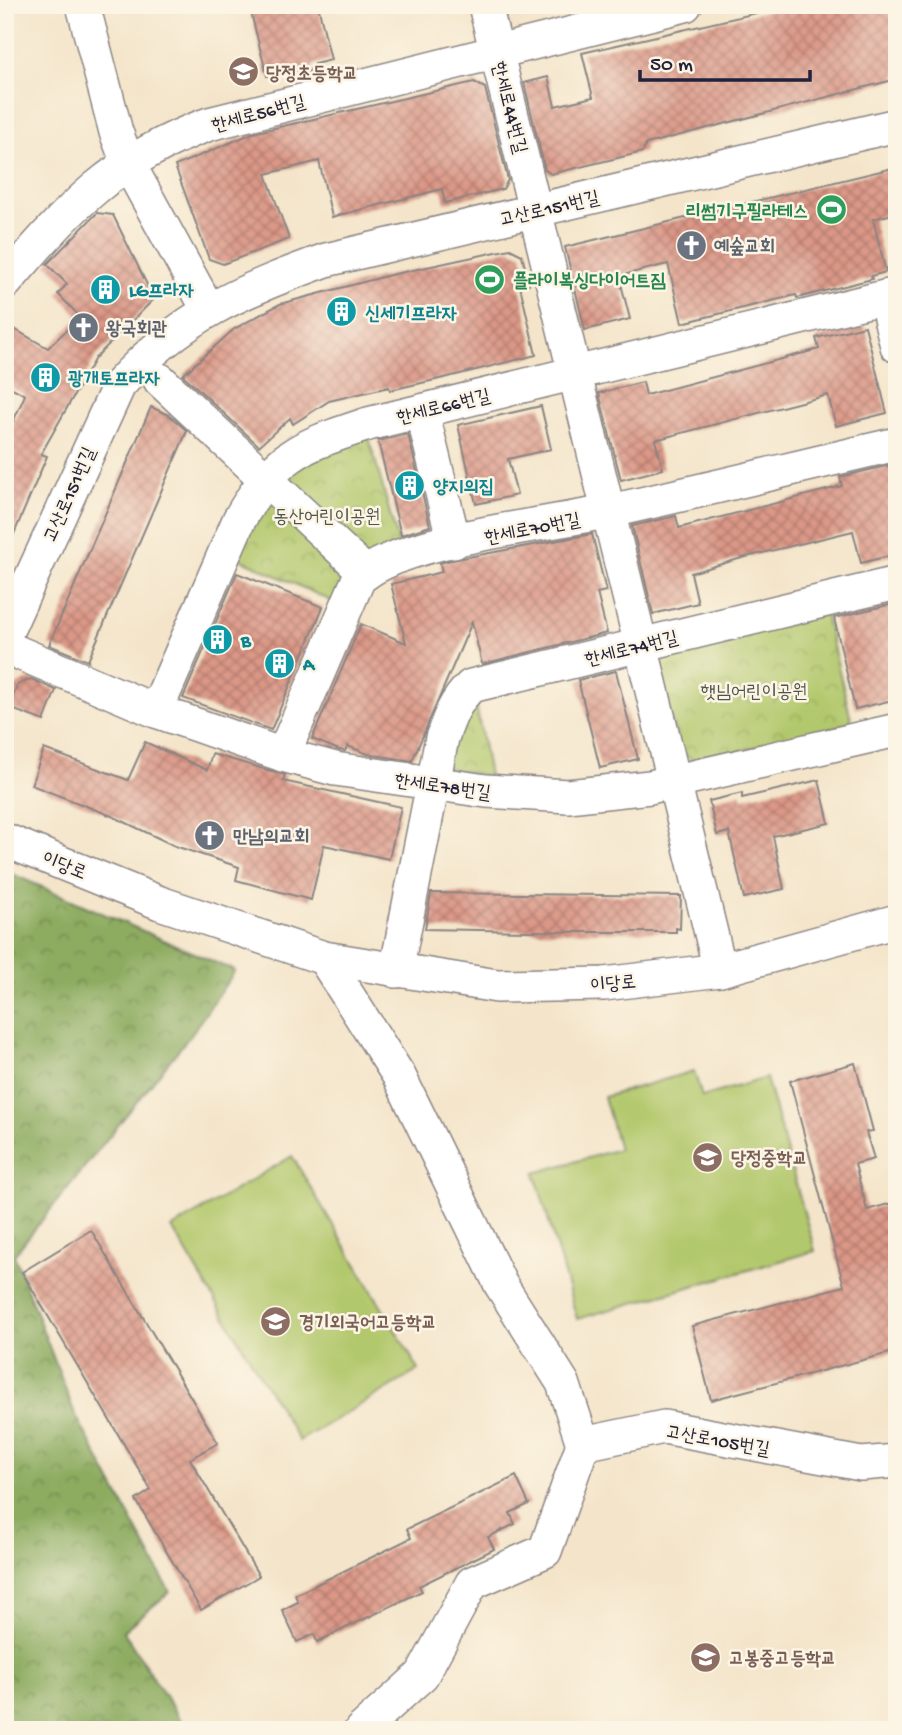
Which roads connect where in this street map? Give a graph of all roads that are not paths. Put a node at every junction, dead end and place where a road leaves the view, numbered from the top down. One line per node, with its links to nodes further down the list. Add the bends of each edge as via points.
1 (83, 5): 6 (street)
2 (485, 5): 4 (street, 한세로44번길)
3 (685, 5): 4 (street, 한세로56번길)
4 (497, 51): 6 (street, 한세로56번길, via 209,124 166,140); 7 (street, 한세로44번길)
5 (897, 125): 7 (street, 고산로151번길)
6 (128, 163): 8 (street, 한세로56번길, via 64,214); 10 (street)
7 (537, 209): 10 (street, 고산로151번길, via 326,260 247,289); 12 (street, 한세로44번길)
8 (5, 283)
9 (891, 296): 11 (street, 한세로66번길); 12 (street, 한세로66번길)
10 (208, 309): 21 (street, 고산로151번길, via 139,362 119,384)
11 (897, 346)
12 (576, 373): 14 (street, 한세로66번길); 17 (street, 한세로44번길)
13 (160, 380): 16 (street)
14 (422, 411): 16 (street, 한세로66번길, via 306,445); 18 (street)
15 (897, 444): 17 (street, 한세로70번길)
16 (266, 480): 19 (street); 24 (street, 한세로66번길, via 239,520)
17 (610, 512): 18 (street, 한세로70번길); 22 (street, 한세로44번길)
18 (454, 542): 19 (street, 한세로70번길, via 404,554)
19 (366, 573): 26 (street, via 359,578)
20 (897, 583): 22 (street, 한세로74번길)
21 (5, 635)
22 (642, 645): 27 (street, 한세로44번길); 28 (street, 한세로74번길, via 471,686 450,714)
23 (5, 647): 24 (street, 한세로78번길)
24 (156, 711): 26 (street, 한세로78번길)
25 (897, 730): 27 (street, 한세로78번길)
26 (283, 755): 28 (street, 한세로78번길, via 335,769)
27 (674, 782): 28 (street, 한세로78번길, via 568,796); 32 (street, 한세로44번길)
28 (431, 784): 33 (street, 한세로74번길)
29 (5, 840): 31 (street, 이당로, via 160,903)
30 (897, 920): 32 (street, 이당로)
31 (324, 958): 33 (street, 이당로); 34 (street, via 399,1076 501,1285 563,1383)
32 (720, 970): 33 (street, 이당로, via 604,984 497,986)
33 (396, 971)
34 (583, 1444): 35 (street, 고산로105번길, via 664,1427 861,1464); 36 (street, via 545,1551 472,1583 422,1675)
35 (897, 1461)
36 (361, 1730)

